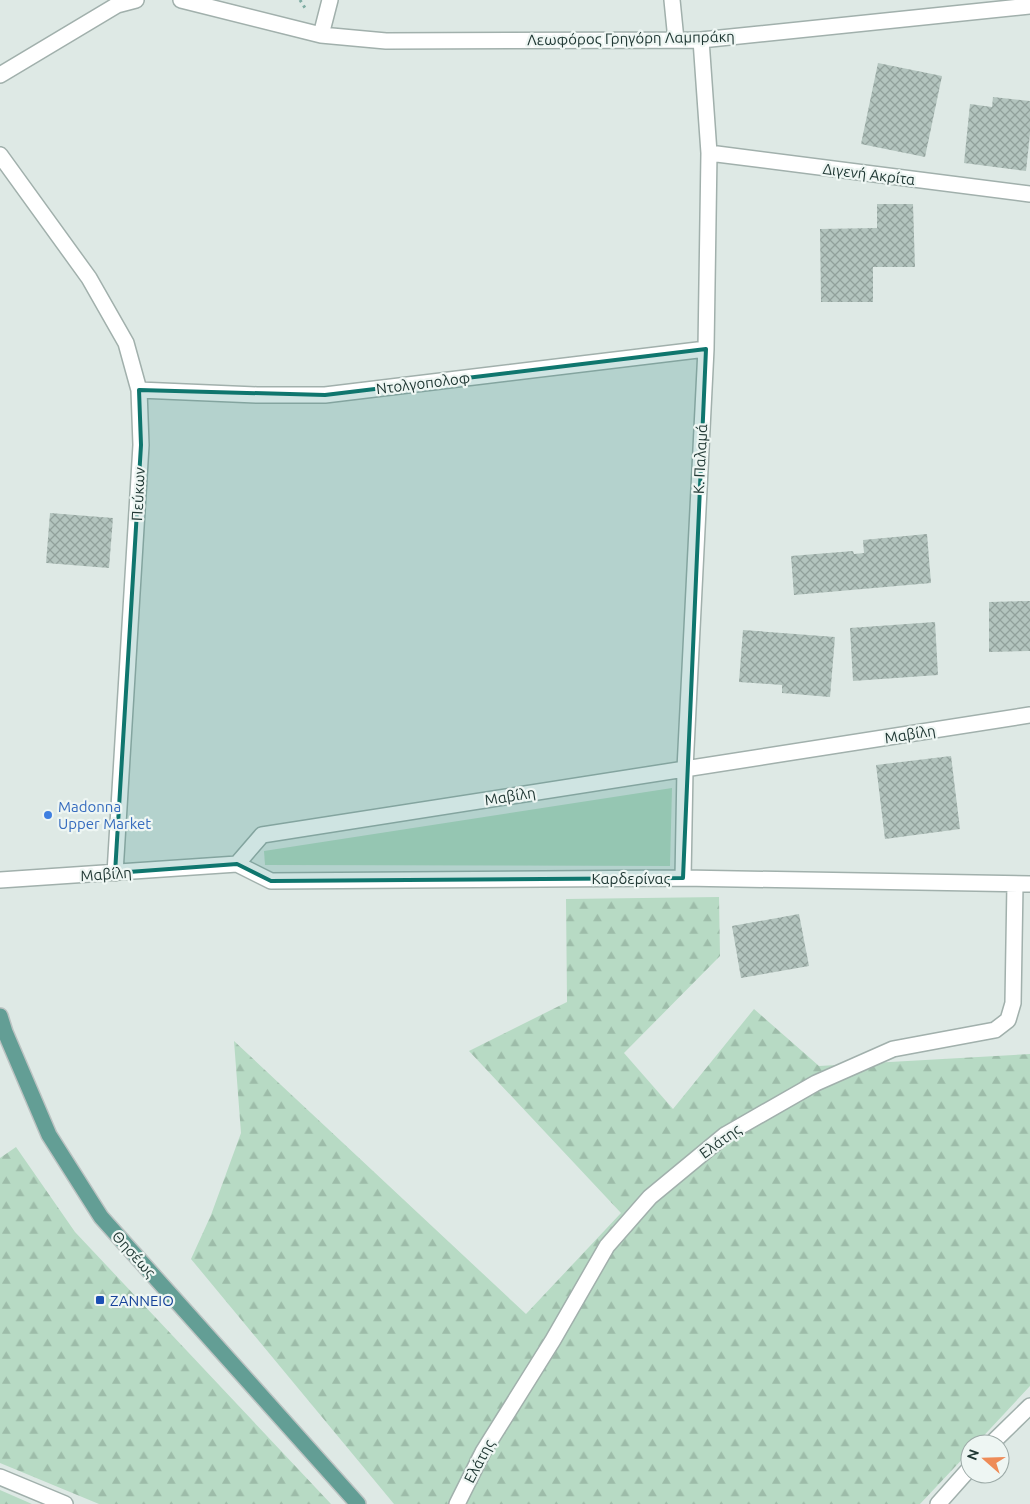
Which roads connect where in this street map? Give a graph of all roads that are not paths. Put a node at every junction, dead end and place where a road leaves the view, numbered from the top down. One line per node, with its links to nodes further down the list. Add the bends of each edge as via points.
1 (136, 0): 9 (street, via 117,5)
2 (181, 0): 6 (street, Λεωφόρος Γρηγόρη Λαμπράκη)
3 (330, 0): 6 (street)
4 (672, 0): 7 (street)
5 (1030, 6): 8 (street, Λεωφόρος Γρηγόρη Λαμπράκη)
6 (321, 35): 7 (street, Λεωφόρος Γρηγόρη Λαμπράκη, via 386,41)
7 (676, 40): 8 (street, Λεωφόρος Γρηγόρη Λαμπράκη)
8 (702, 40): 10 (street, Κ. Παλαμά)
9 (0, 75)
10 (709, 153): 12 (street, Διγενή Ακρίτα); 13 (street, Κ. Παλαμά)
11 (0, 155): 14 (street, Πεύκων, via 89,278 126,343)
12 (1030, 194)
13 (706, 349): 14 (street, Ντολγοπολοφ, via 325,395); 16 (street, Κ. Παλαμά)
14 (138, 390): 18 (street, Πεύκων, via 141,445)
15 (1030, 715): 16 (street, Μαβίλη)
16 (685, 769): 17 (street, Μαβίλη, via 262,835); 19 (street, Κ. Παλαμά)
17 (237, 864): 18 (street, Μαβίλη); 19 (street, Καρδερίνας, via 271,881)
18 (115, 873): 20 (street, Μαβίλη)
19 (682, 878): 21 (street, Καρδερίνας)
20 (0, 880)
21 (1022, 884): 29 (street, Ελάτης, via 1014,1003 1008,1020 995,1030 893,1049 816,1083 725,1135 650,1197 606,1246 483,1452)
22 (0, 1016): 28 (main road, Θησέως, via 49,1135 100,1217)
23 (1030, 1406): 24 (street)
24 (1001, 1434)
25 (0, 1476): 27 (street)
26 (960, 1479): 30 (street)
27 (65, 1504)
28 (358, 1504)
29 (457, 1504)
30 (938, 1504)

